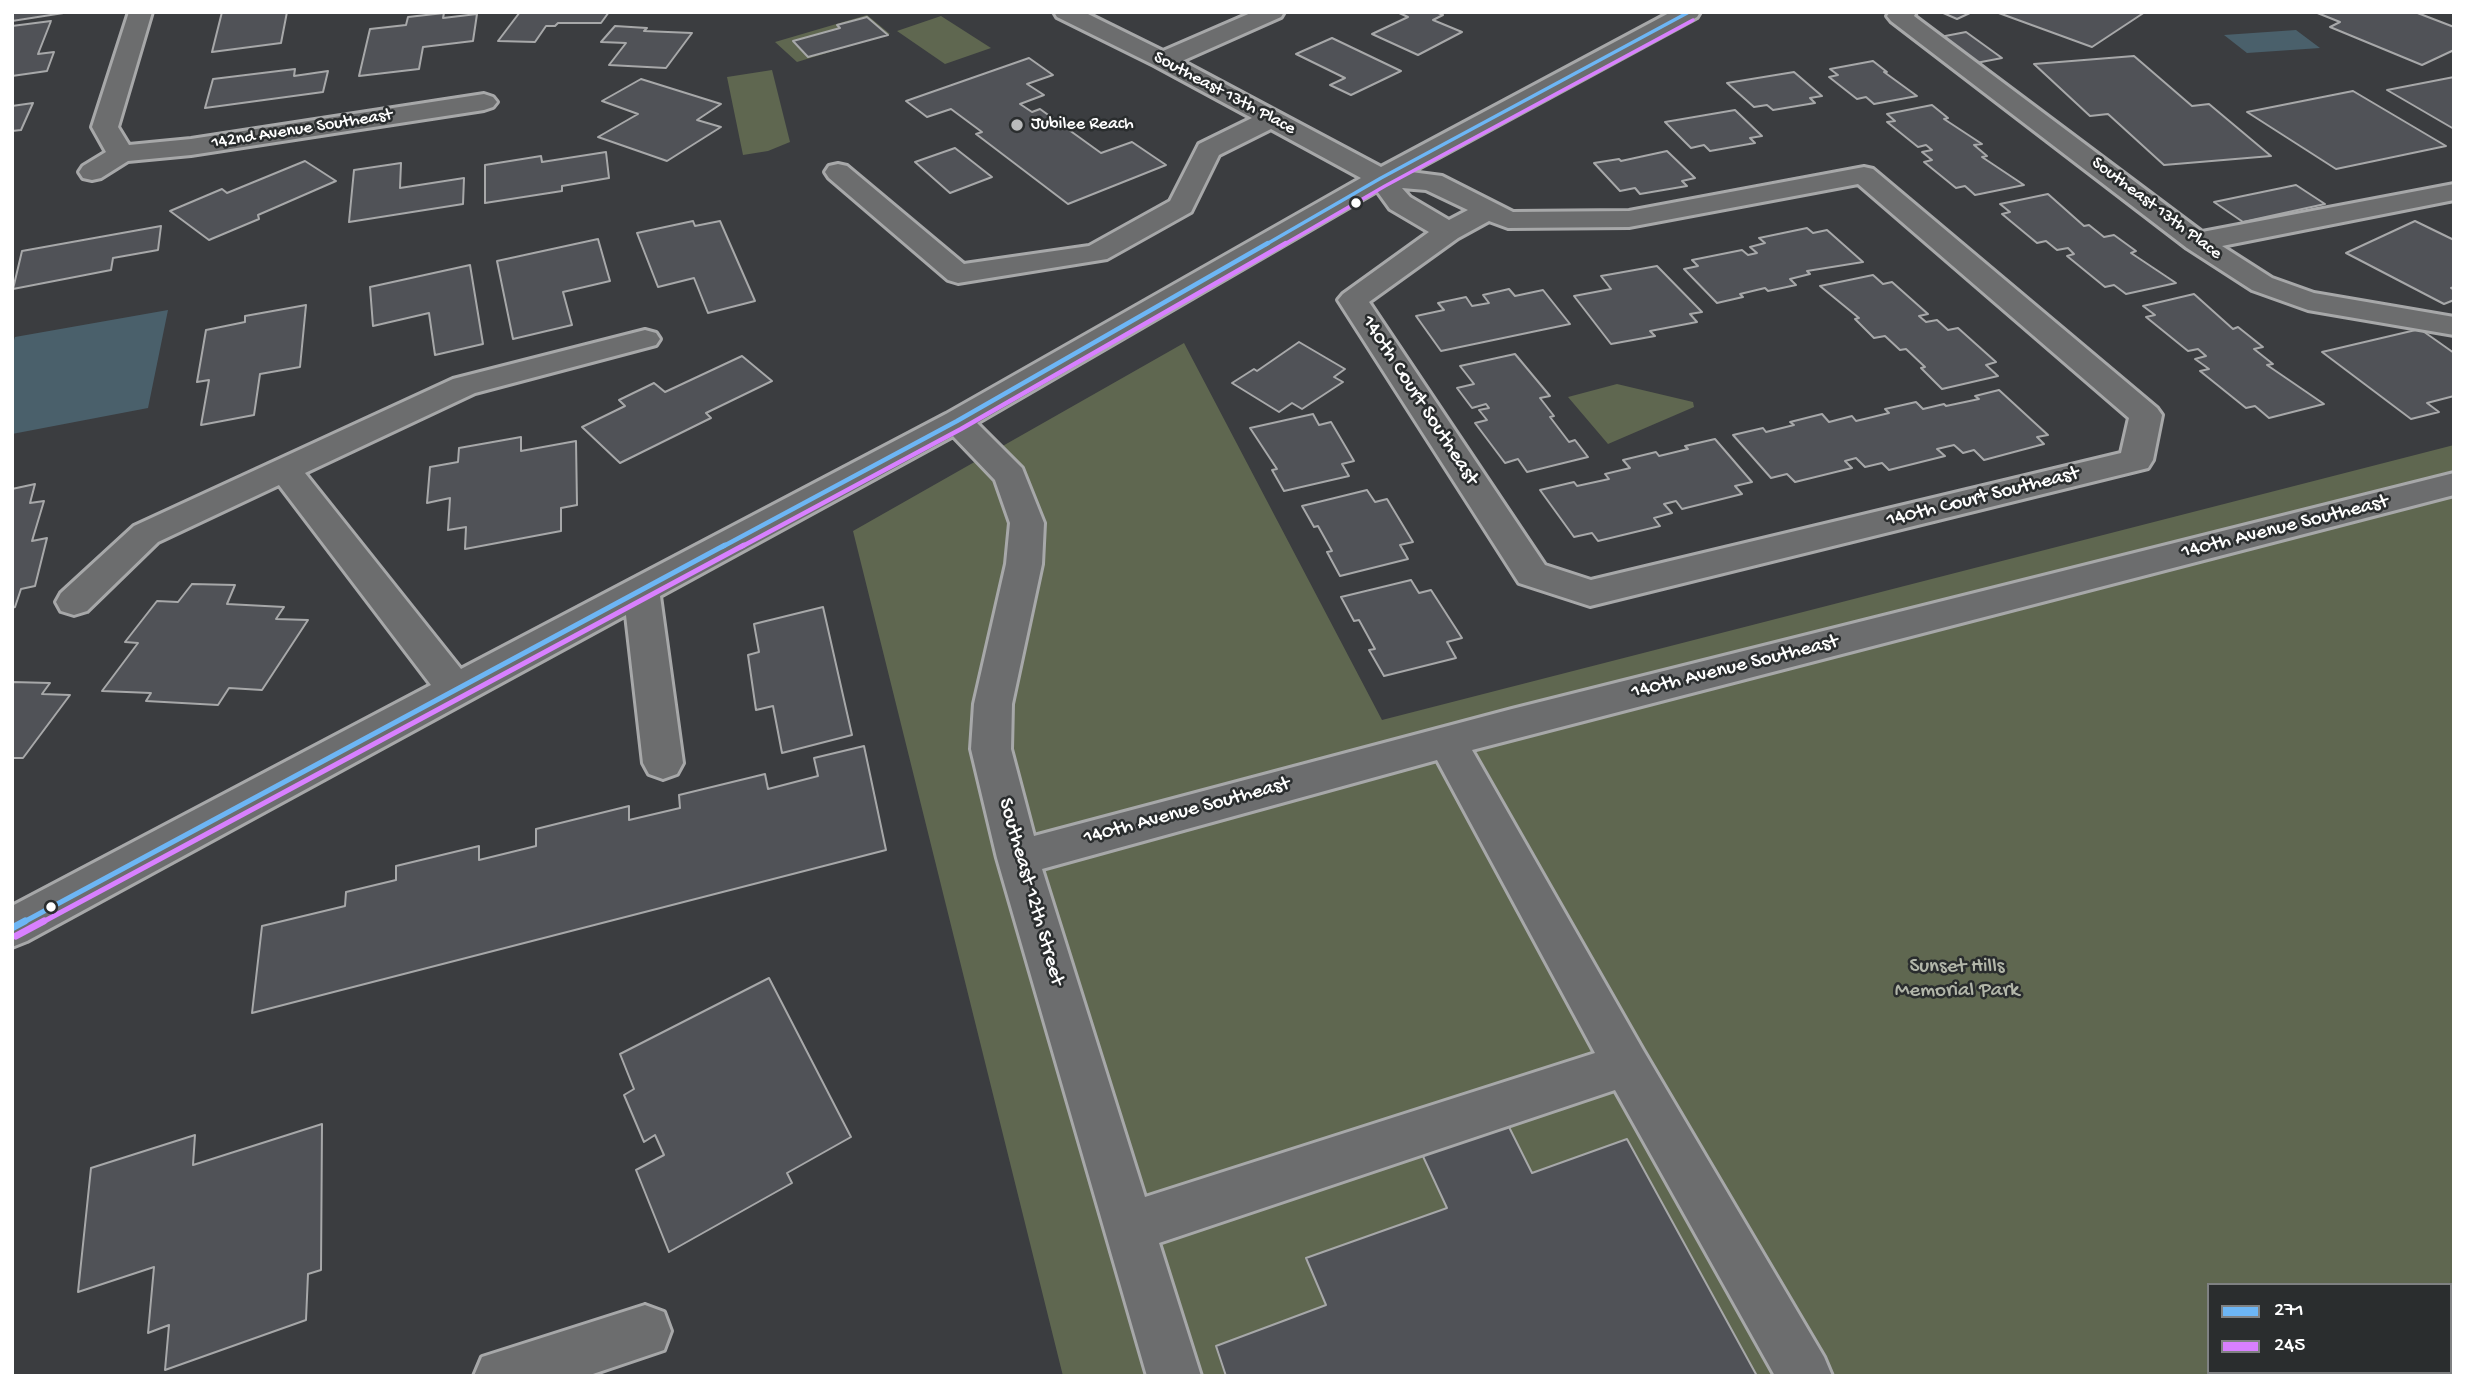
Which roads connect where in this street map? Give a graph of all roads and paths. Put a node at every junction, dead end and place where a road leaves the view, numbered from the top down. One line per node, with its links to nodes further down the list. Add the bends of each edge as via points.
1 (141, 12): 9 (street, via 105,127)
2 (1065, 12): 6 (street, Southeast 13th Place)
3 (1273, 12): 6 (street)
4 (1689, 12): 12 (street)
5 (1905, 12): 16 (street, Southeast 13th Place, via 1899,16)
6 (1163, 60): 8 (street, Southeast 13th Place)
7 (484, 102): 9 (street, 142nd Avenue Southeast)
8 (1271, 119): 11 (street, via 1208,150 1181,206 1097,253 958,274); 12 (street, Southeast 13th Place)
9 (121, 154): 10 (street)
10 (92, 172)
11 (838, 172)
12 (1381, 178): 14 (street, 140th Court Southeast, via 1432,182); 15 (street, via 1400,203); 19 (street)
13 (2454, 192): 16 (street)
14 (1489, 210): 15 (street, 140th Court Southeast); 15 (street, 140th Court Southeast, via 1508,220 1629,219 1864,175 2146,415 2136,460 1590,593 1532,575 1353,300)
15 (1448, 232)
16 (2197, 242): 17 (street, Southeast 13th Place, via 2262,284 2308,301)
17 (2454, 326)
18 (645, 339): 20 (street, via 464,386)
19 (957, 421): 22 (street); 27 (street, Southeast 12th Street, via 1010,476 1027,523 1024,564 993,704 991,749)
20 (285, 470): 23 (street, via 146,534); 24 (street)
21 (2454, 484): 25 (street, 140th Avenue Southeast)
22 (641, 588): 24 (street); 26 (street)
23 (74, 602)
24 (457, 691): 28 (street)
25 (1447, 742): 27 (street, 140th Avenue Southeast); 29 (street)
26 (663, 763)
27 (1018, 858): 30 (street, Southeast 12th Street)
28 (12, 928)
29 (1626, 1065): 30 (street); 34 (street)
30 (1128, 1228): 33 (street, Southeast 12th Street)
31 (645, 1331): 32 (street)
32 (501, 1376)
33 (1174, 1376)
34 (1805, 1376)

